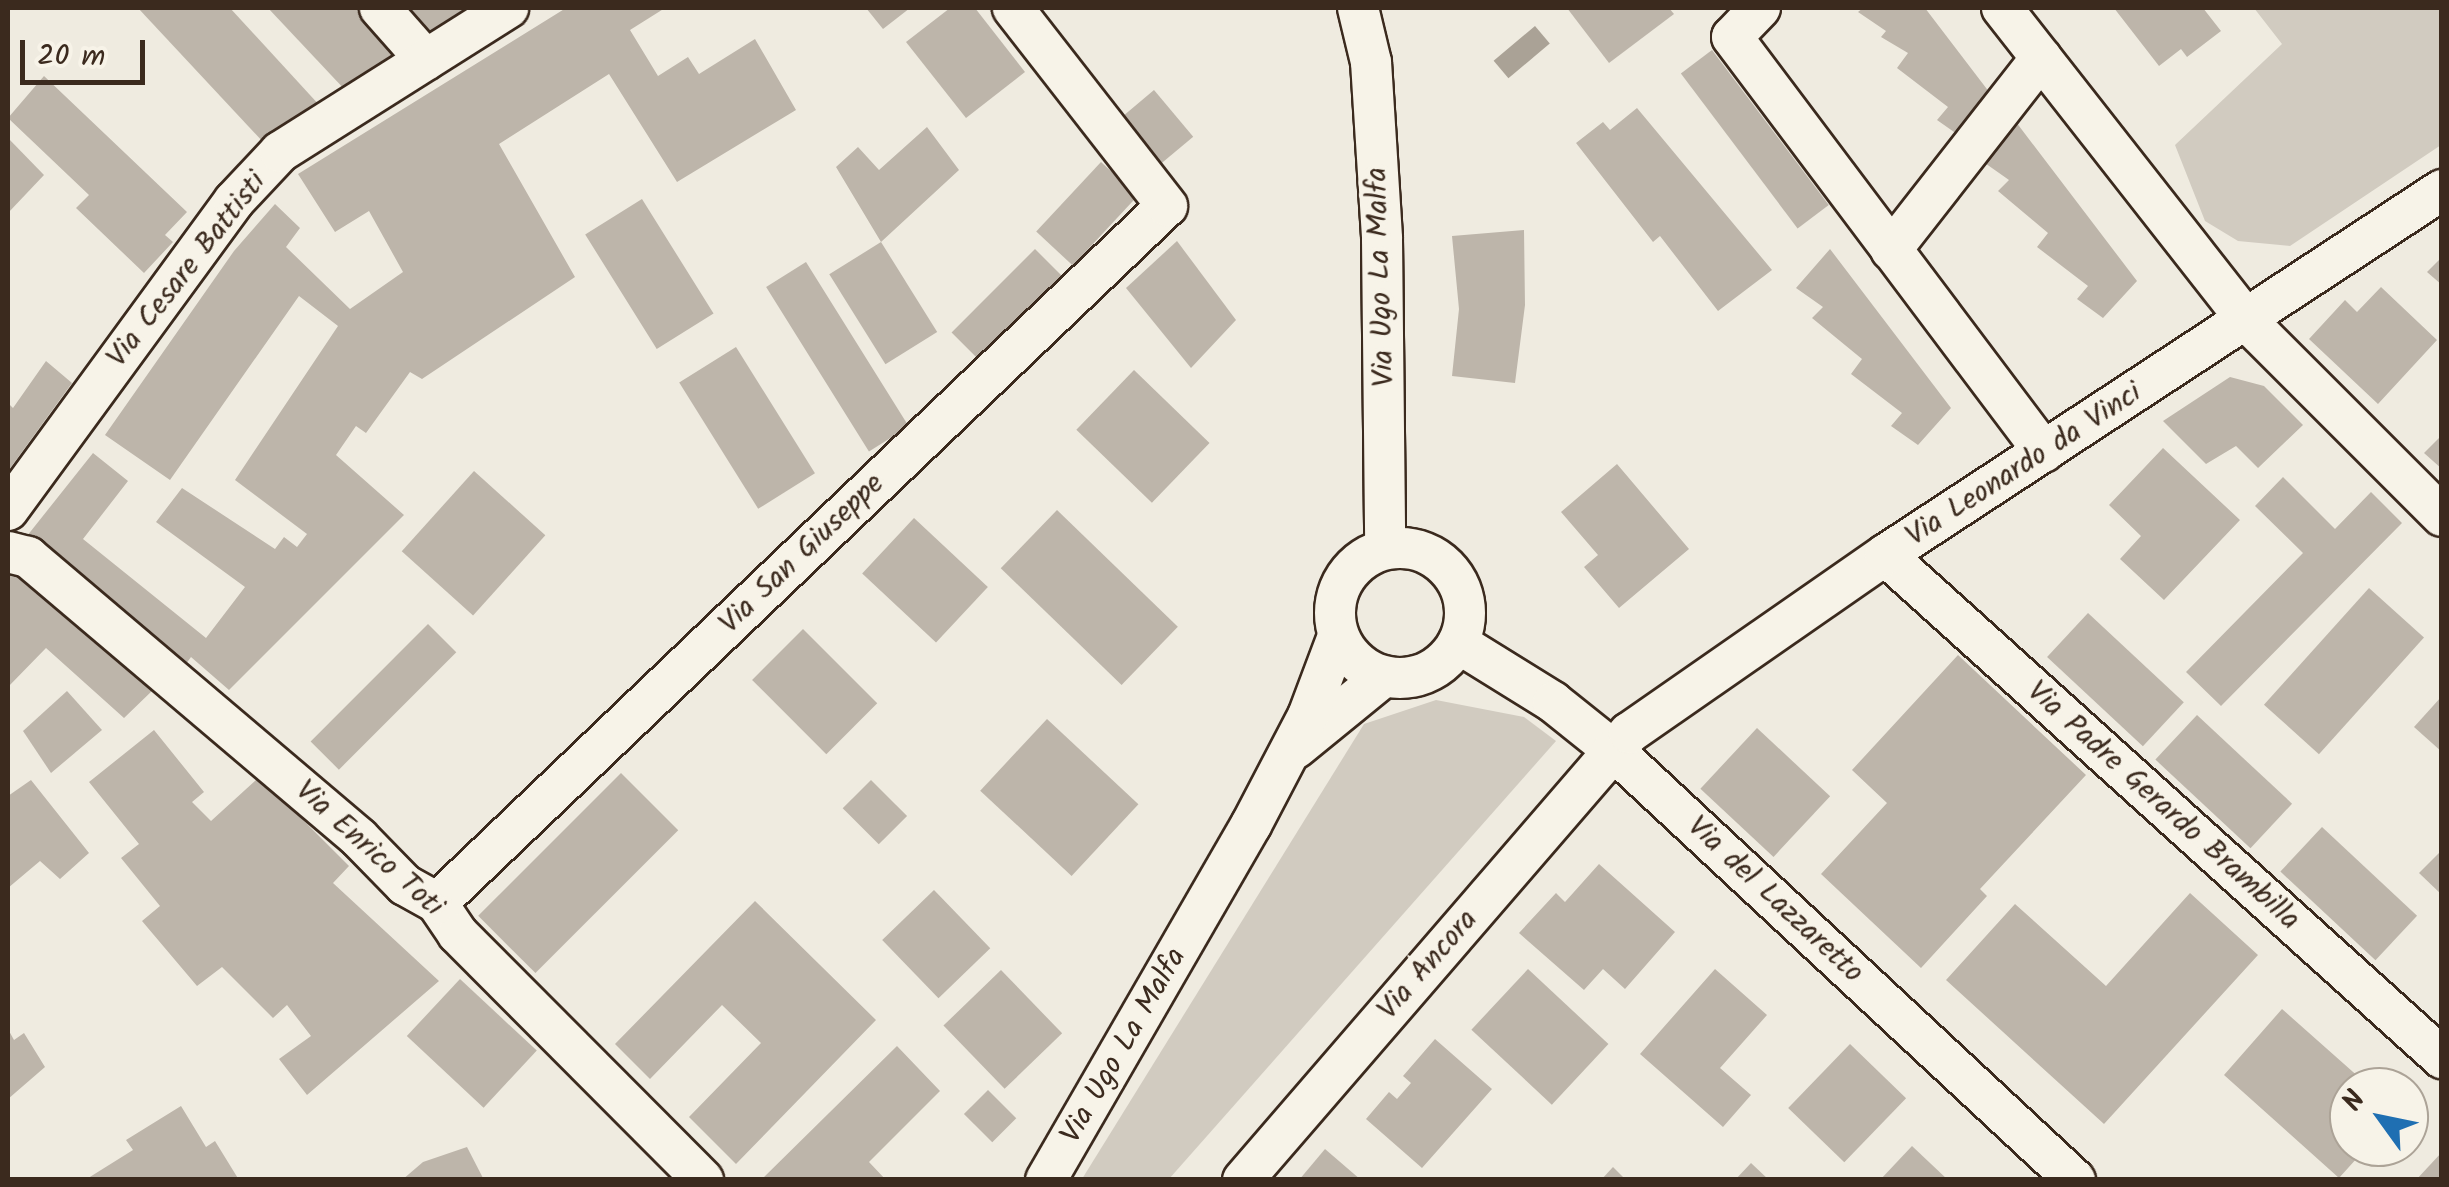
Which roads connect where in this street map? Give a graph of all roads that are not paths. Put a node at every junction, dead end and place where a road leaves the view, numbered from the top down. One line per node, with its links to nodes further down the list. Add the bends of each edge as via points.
1 (380, 8): 8 (street)
2 (508, 8): 8 (street, Via Cesare Battisti)
3 (1013, 8): 23 (street, Via San Giuseppe, via 1167,206)
4 (1358, 8): 15 (street, Via Ugo La Malfa, via 1371,62 1382,239)
5 (1760, 8): 10 (street, via 1732,38)
6 (2002, 8): 7 (street)
7 (2041, 58): 10 (street); 11 (street)
8 (426, 60): 13 (street, Via Cesare Battisti, via 280,152 234,201)
9 (2442, 190): 11 (street, Via Leonardo da Vinci)
10 (1892, 250): 12 (street)
11 (2248, 322): 12 (street, Via Leonardo da Vinci); 14 (street)
12 (2044, 452): 17 (street, Via Leonardo da Vinci)
13 (8, 510)
14 (2442, 516)
15 (1386, 548): 18 (street, Via Ugo La Malfa, via 1365,557 1337,592); 19 (street, via 1427,553 1457,581 1465,622)
16 (8, 552): 23 (street, Via Enrico Toti, via 28,557 359,838 405,885)
17 (1885, 555): 21 (street, Via Leonardo da Vinci); 24 (street, Via Padre Gerardo Brambilla)
18 (1338, 636): 20 (street, via 1348,654); 22 (street, Via Ugo La Malfa)
19 (1458, 643): 20 (street, Via Ugo La Malfa, via 1427,672); 21 (street, Via del Lazzaretto, via 1553,702)
20 (1384, 676): 22 (street, Via Ugo La Malfa)
21 (1613, 750): 27 (street, Via Ancora); 28 (street, Via del Lazzaretto)
22 (1289, 754): 26 (street, Via Ugo La Malfa)
23 (436, 903): 25 (street, Via Enrico Toti, via 458,934)
24 (2442, 1058)
25 (703, 1180)
26 (1046, 1180)
27 (1243, 1180)
28 (2075, 1180)

